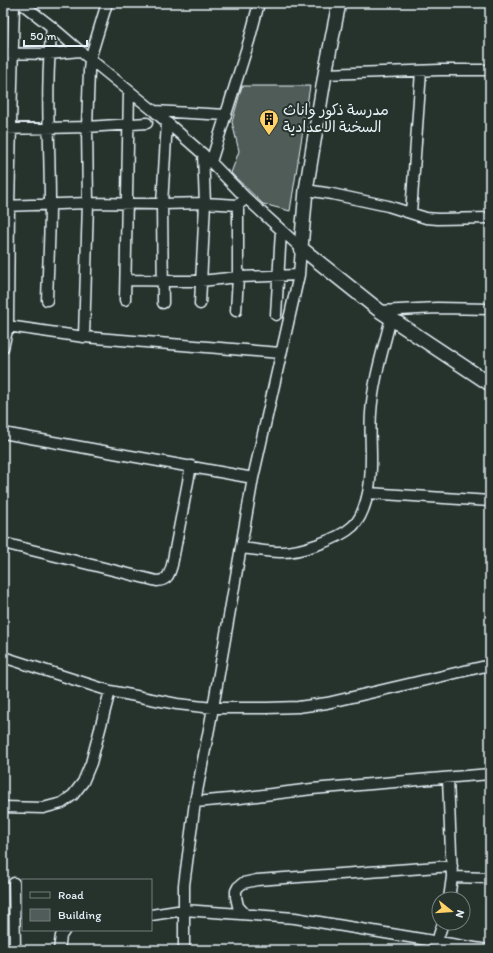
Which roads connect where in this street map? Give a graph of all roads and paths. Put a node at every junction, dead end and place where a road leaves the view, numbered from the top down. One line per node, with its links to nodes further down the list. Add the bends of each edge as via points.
1 (14, 3): 8 (street)
2 (21, 3): 6 (street)
3 (107, 3): 10 (street)
4 (259, 3): 16 (street)
5 (339, 3): 13 (street)
6 (52, 27): 7 (street); 9 (street)
7 (80, 51): 9 (street); 10 (street)
8 (8, 53): 9 (street); 21 (street)
9 (48, 54): 20 (street)
10 (90, 59): 14 (street); 22 (street)
11 (490, 70): 12 (street)
12 (421, 71): 13 (street); 34 (street)
13 (325, 74): 25 (street)
14 (129, 91): 15 (street); 19 (street)
15 (154, 111): 16 (street); 17 (street)
16 (226, 116): 24 (street)
17 (167, 122): 23 (street); 30 (street)
18 (147, 123): 19 (street)
19 (129, 125): 22 (street); 29 (street)
20 (48, 127): 21 (street); 22 (street); 28 (street)
21 (7, 128): 33 (street)
22 (86, 128): 27 (street)
23 (203, 154): 24 (street); 31 (street)
24 (211, 162): 26 (street)
25 (306, 190): 34 (street, via 381,204); 37 (street)
26 (245, 198): 32 (street); 36 (street)
27 (88, 203): 28 (street); 29 (street); 53 (street)
28 (50, 204): 33 (street); 44 (street)
29 (127, 204): 30 (street); 41 (street)
30 (162, 204): 31 (street); 42 (street)
31 (206, 204): 32 (street); 43 (street)
32 (238, 205): 40 (street)
33 (6, 206): 52 (street)
34 (411, 213): 35 (street, via 438,219)
35 (490, 218)
36 (281, 231): 37 (street); 39 (street)
37 (301, 248): 38 (street); 51 (street)
38 (299, 275): 39 (street); 55 (street)
39 (279, 276): 40 (street); 50 (street)
40 (238, 277): 43 (street); 49 (street)
41 (126, 280): 42 (street); 45 (street)
42 (163, 280): 43 (street); 46 (street)
43 (201, 281): 47 (street)
44 (47, 300)
45 (125, 300)
46 (163, 303)
47 (200, 304)
48 (490, 309): 51 (street, via 437,308)
49 (236, 311)
50 (276, 315)
51 (386, 315): 56 (street); 60 (street, via 372,395)
52 (6, 326): 53 (street); 54 (street)
53 (84, 337): 55 (street)
54 (3, 348)
55 (281, 352): 59 (street)
56 (490, 384)
57 (3, 433): 58 (street)
58 (191, 466): 59 (street); 62 (street, via 172,565 169,576 162,580 157,581)
59 (253, 478): 63 (street)
60 (368, 493): 61 (street); 63 (street, via 361,514 354,525 315,545 296,552)
61 (490, 501)
62 (3, 543)
63 (241, 548): 67 (street)
64 (3, 658): 66 (street)
65 (490, 665): 67 (street, via 298,707)
66 (110, 690): 67 (street, via 177,704); 71 (street, via 91,763 83,782 73,795 62,803 43,808)
67 (213, 708): 70 (street)
68 (490, 774): 69 (street)
69 (448, 778): 70 (street); 72 (street)
70 (194, 802): 77 (street, via 184,885)
71 (3, 807)
72 (452, 866): 73 (street); 78 (street, via 243,883 238,887 236,897 238,906)
73 (452, 878): 74 (street); 76 (street)
74 (490, 878)
75 (14, 883): 83 (street)
76 (450, 891)
77 (184, 910): 78 (street); 79 (street); 85 (street)
78 (245, 914): 82 (street, via 312,921)
79 (152, 915)
80 (64, 931): 84 (street)
81 (440, 931): 82 (street)
82 (437, 941): 86 (street)
83 (15, 950)
84 (59, 950)
85 (184, 950)
86 (487, 950)

